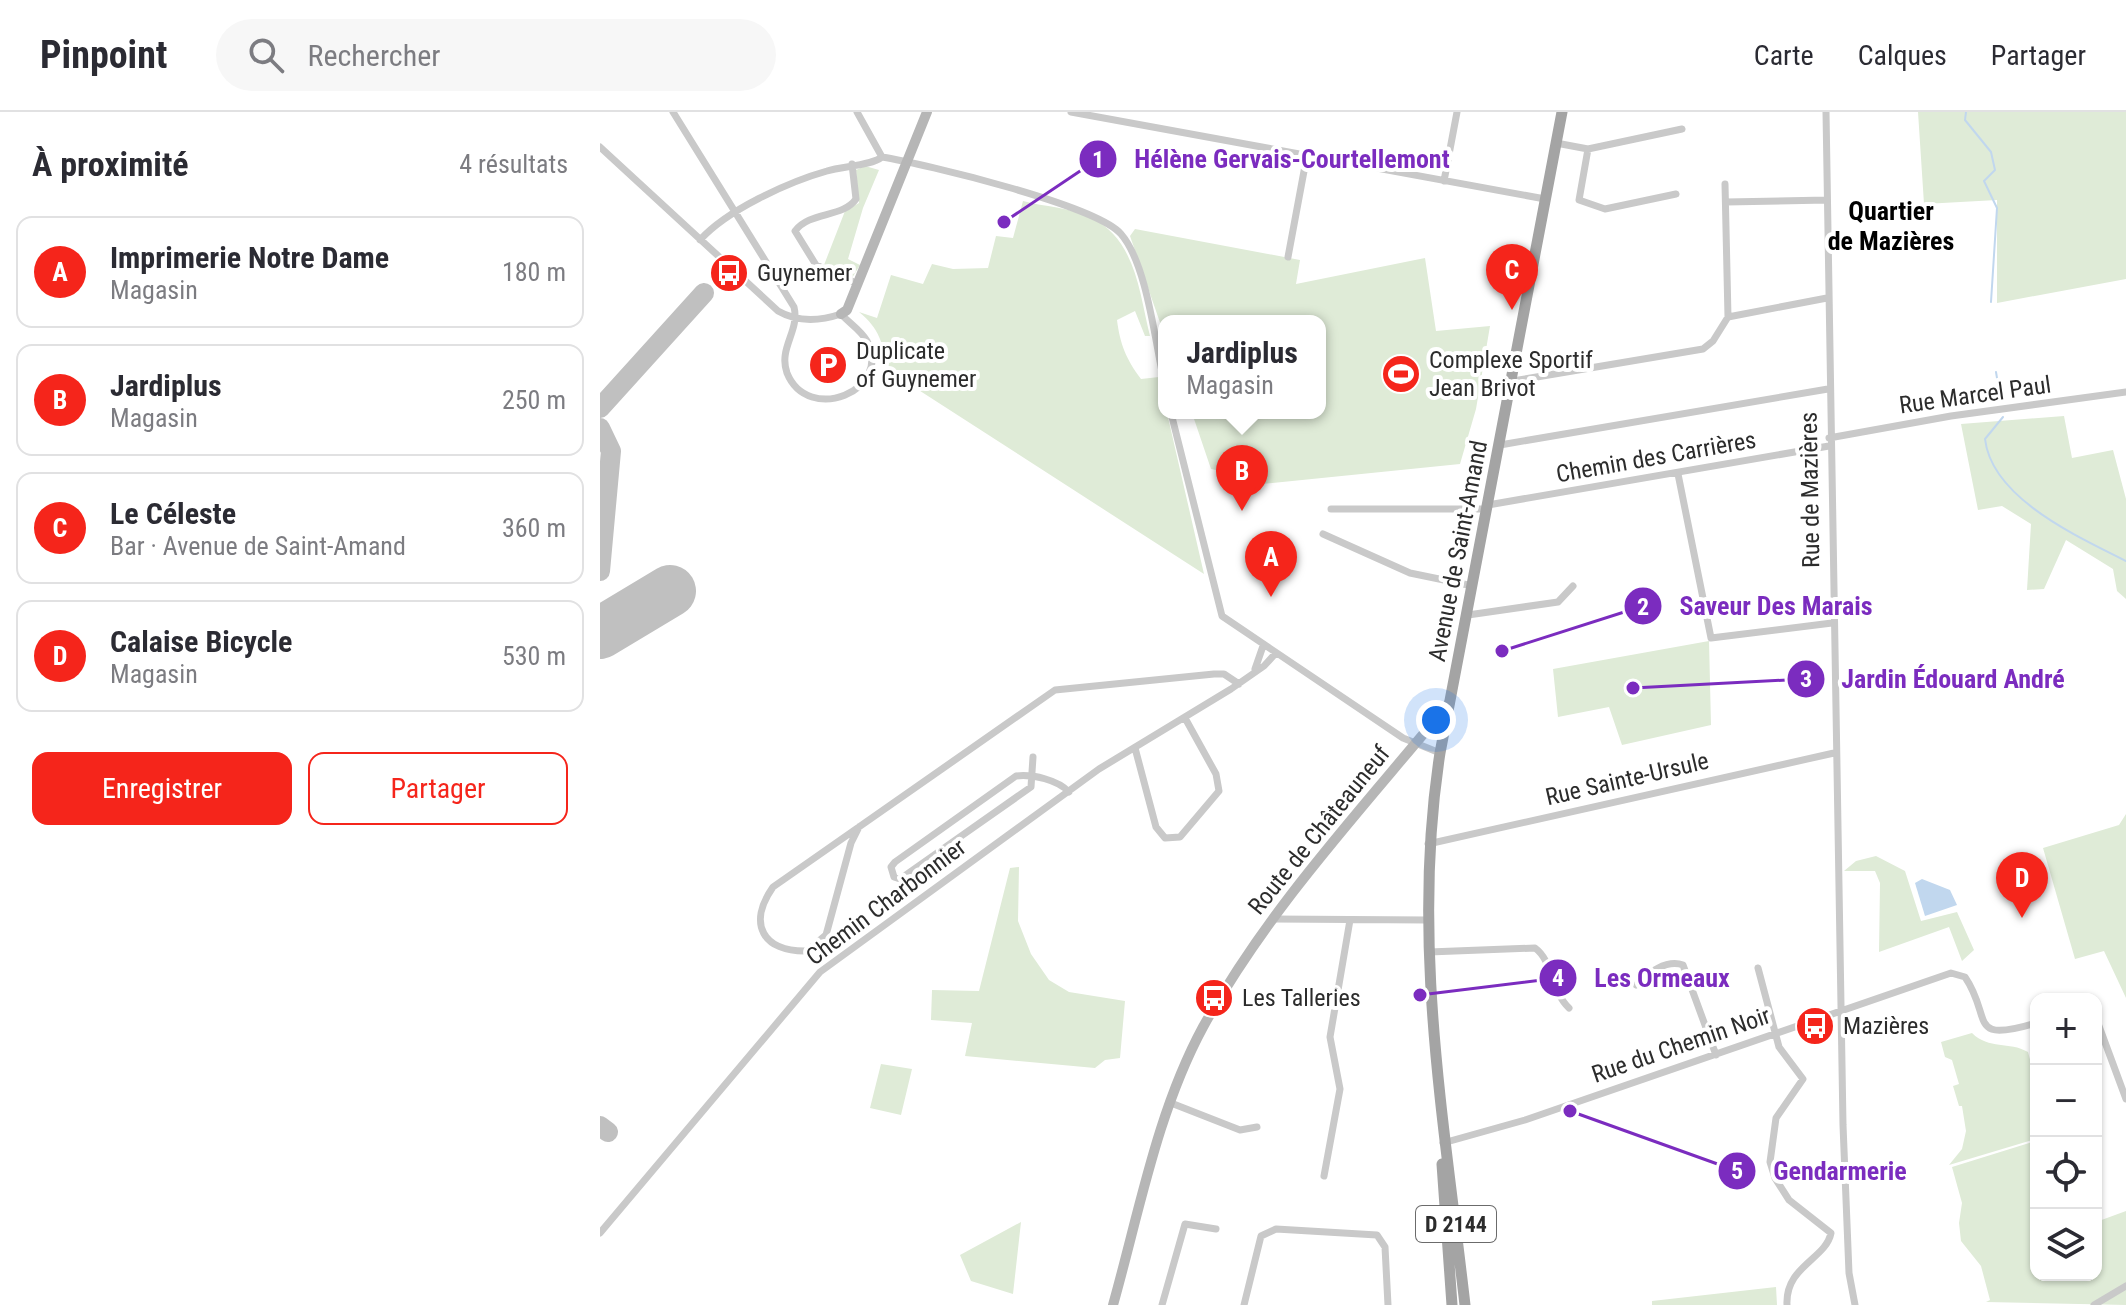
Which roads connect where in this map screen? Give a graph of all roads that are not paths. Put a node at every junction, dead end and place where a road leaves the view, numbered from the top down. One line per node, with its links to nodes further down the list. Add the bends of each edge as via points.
1 (673, 112): 22 (street)
2 (857, 112): 13 (street)
3 (927, 112): 14 (main road)
4 (1071, 112): 12 (street)
5 (1457, 112): 16 (street)
6 (1562, 112): 9 (main road, Avenue de Saint-Amand)
7 (1826, 112): 20 (street, Rue de Mazières)
8 (1682, 129): 11 (street)
9 (1556, 143): 11 (street); 19 (main road, Avenue de Saint-Amand)
10 (600, 147): 23 (street)
11 (1588, 149): 18 (street, via 1579,200 1605,209)
12 (1307, 155): 16 (street); 24 (street)
13 (882, 157): 14 (street); 15 (street)
14 (906, 161): 25 (main road); 30 (street, via 1085,211 1121,233 1141,281)
15 (852, 164): 22 (street, via 806,178); 25 (street, via 856,199 851,207 795,231 816,265)
16 (1444, 181): 19 (street)
17 (1725, 184): 21 (street)
18 (1676, 194)
19 (1545, 199): 31 (main road, Avenue de Saint-Amand)
20 (1827, 200): 21 (street); 26 (street, Rue de Mazières)
21 (1726, 202): 28 (street)
22 (735, 213): 23 (street); 29 (street, via 794,307)
23 (700, 240): 29 (street, via 778,311)
24 (1288, 257)
25 (858, 284): 27 (main road)
26 (1827, 298): 28 (street); 32 (street, Rue de Mazières)
27 (841, 314): 29 (street); 29 (street, via 866,340 872,357 860,387 829,401 812,398 788,375 784,359)
28 (1728, 317): 31 (street, via 1703,349)
29 (796, 319)
30 (1158, 355)
31 (1513, 381): 36 (main road, Avenue de Saint-Amand)
32 (1828, 389): 35 (street, Rue de Mazières); 36 (street)
33 (2126, 392): 35 (street, Rue Marcel Paul)
34 (1172, 419): 45 (street, via 1218,609 1226,621)
35 (1829, 442): 37 (street, Chemin des Carrières); 44 (street, Rue de Mazières)
36 (1500, 445): 38 (main road, Avenue de Saint-Amand)
37 (1678, 474): 38 (street, Chemin des Carrières); 44 (street, via 1711,638)
38 (1488, 507): 39 (street, Chemin des Carrières); 41 (main road, Avenue de Saint-Amand)
39 (1331, 509)
40 (1323, 534): 41 (street, via 1410,573)
41 (1473, 586): 43 (main road, Avenue de Saint-Amand)
42 (1573, 586): 43 (street, via 1558,602)
43 (1468, 615): 49 (main road, Avenue de Saint-Amand)
44 (1832, 623): 54 (street, Rue de Mazières)
45 (1263, 646): 46 (street); 47 (street, Chemin Charbonnier)
46 (1275, 654): 47 (street, Chemin Charbonnier); 51 (street)
47 (1255, 669): 48 (street, Chemin Charbonnier)
48 (1239, 684): 50 (street, Chemin Charbonnier); 58 (street, via 1214,674 1055,690)
49 (1452, 701): 51 (main road, Route de Châteauneuf); 53 (main road, Avenue de Saint-Amand / D 2144)
50 (1185, 718): 52 (street, Chemin Charbonnier); 52 (street, via 1216,774 1219,791 1180,837 1165,838 1156,827)
51 (1414, 744): 53 (street); 60 (main road, Route de Châteauneuf)
52 (1135, 748): 57 (street, Chemin Charbonnier)
53 (1440, 753): 59 (main road, Avenue de Saint-Amand / D 2144)
54 (1834, 753): 59 (street, Rue Sainte-Ursule); 67 (street, Rue de Mazières)
55 (1033, 757): 56 (street)
56 (1032, 777): 56 (street, via 1016,776 895,862 894,877 900,879 1031,787); 57 (street, via 1062,784)
57 (1069, 792): 78 (street, Chemin Charbonnier, via 820,972)
58 (859, 827): 58 (street, via 773,887 760,914 765,937 773,944 807,951 826,935)
59 (1428, 844): 62 (main road, Avenue de Saint-Amand / D 2144)
60 (1270, 919): 61 (street); 73 (main road, Route de Châteauneuf, via 1203,1028)
61 (1350, 920): 62 (street); 76 (street, via 1330,1037 1340,1089)
62 (1427, 920): 63 (main road, Avenue de Saint-Amand / D 2144)
63 (1426, 952): 66 (street, via 1535,948 1542,953 1557,996); 75 (main road, Avenue de Saint-Amand / D 2144)
64 (1758, 968): 69 (street)
65 (1636, 985): 71 (street, via 1648,973 1683,965)
66 (1569, 1008)
67 (1840, 1011): 68 (street, Rue du Chemin Noir, via 1955,972 1969,983 1986,1026 2008,1031); 69 (street, Rue du Chemin Noir); 79 (street, Rue de Mazières)
68 (2030, 1025)
69 (1775, 1034): 71 (street, Rue du Chemin Noir); 80 (street, via 1783,1055 1803,1079 1776,1118 1772,1169 1789,1200)
70 (2102, 1034): 72 (street)
71 (1716, 1055): 75 (street, Rue du Chemin Noir)
72 (2126, 1099)
73 (1171, 1103): 74 (street, via 1240,1130); 82 (main road, Route de Châteauneuf)
74 (1257, 1127)
75 (1443, 1143): 86 (main road, Avenue de Saint-Amand / D 2144, via 1441,1183); 87 (main road, Avenue de Saint-Amand / D 2144)
76 (1324, 1176)
77 (1216, 1229): 83 (street, via 1185,1224)
78 (600, 1233)
79 (1847, 1234): 80 (street); 89 (street, Rue de Mazières)
80 (1831, 1235): 88 (street, via 1798,1272)
81 (2126, 1286): 90 (street)
82 (1113, 1305)
83 (1162, 1305)
84 (1244, 1305): 85 (street, via 1261,1236 1276,1229 1377,1235 1385,1247)
85 (1388, 1305)
86 (1452, 1305)
87 (1465, 1305)
88 (1787, 1305)
89 (1855, 1305)
90 (2094, 1305)

